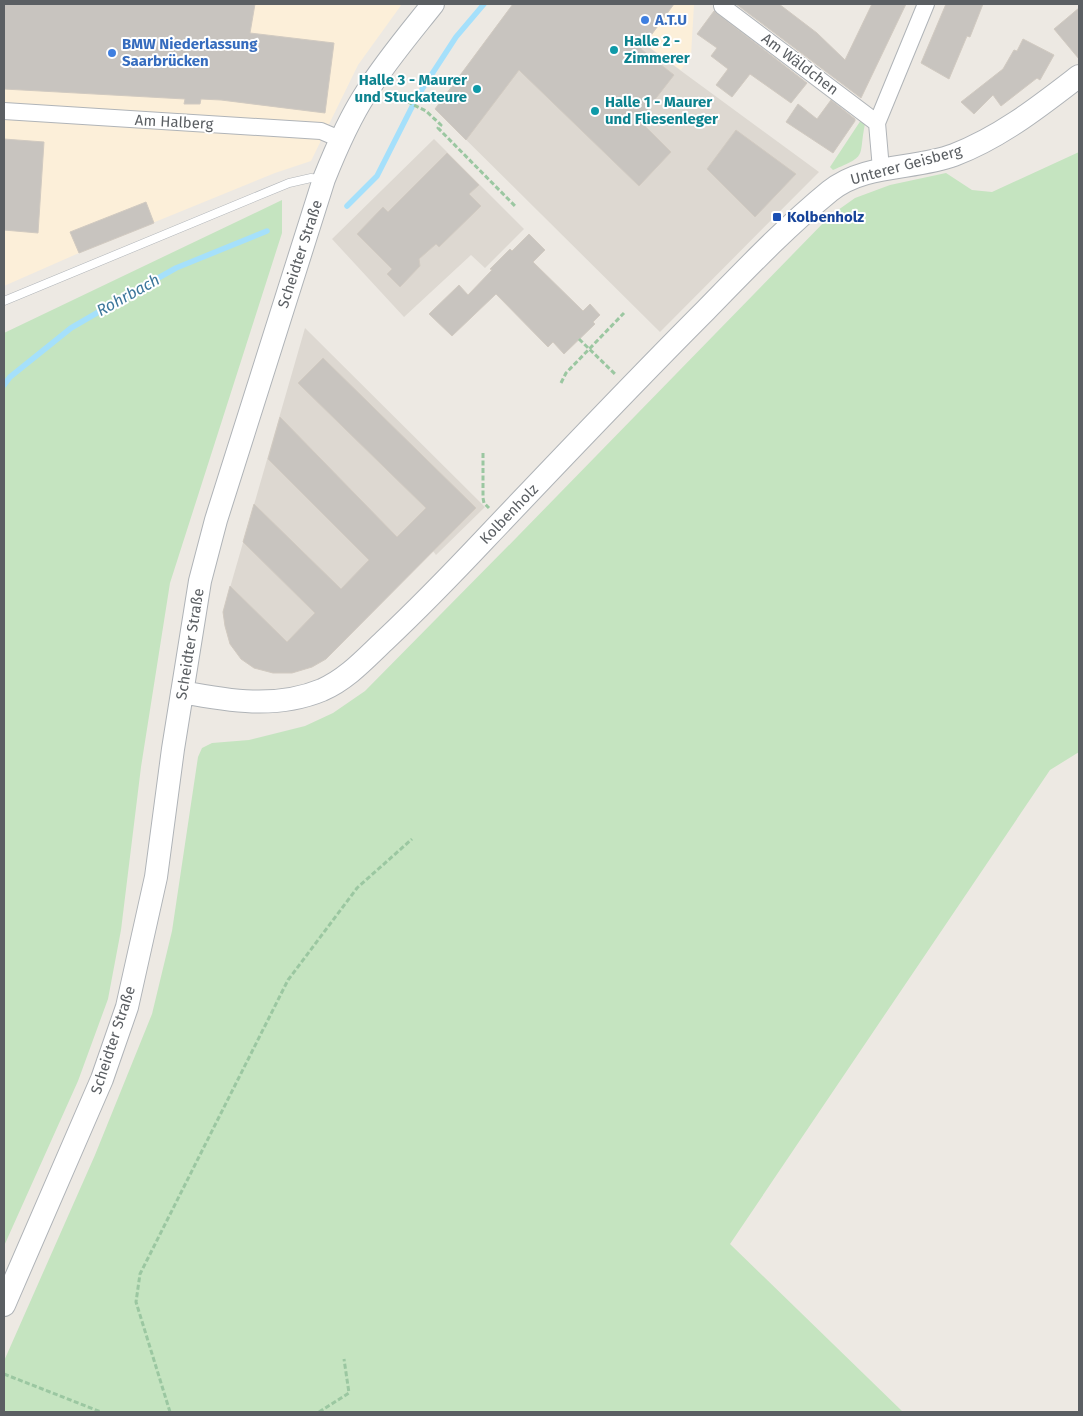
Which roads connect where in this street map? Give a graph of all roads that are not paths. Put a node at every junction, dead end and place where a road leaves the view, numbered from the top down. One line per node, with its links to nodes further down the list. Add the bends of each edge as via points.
1 (433, 4): 7 (main road, Scheidter Straße, via 365,94)
2 (926, 4): 6 (street)
3 (722, 6): 6 (street, Am Wäldchen)
4 (1079, 76): 8 (main road, Unterer Geisberg, via 1024,118 986,141 939,160)
5 (4, 112): 7 (street, Am Halberg, via 321,131)
6 (878, 123): 8 (street)
7 (342, 140): 9 (main road, Scheidter Straße)
8 (881, 170): 10 (main road, Unterer Geisberg, via 856,176)
9 (324, 179): 11 (lane, via 289,183); 12 (main road, Scheidter Straße, via 216,520 200,581)
10 (833, 188): 12 (main road, Kolbenholz, via 691,325 425,603 350,673 325,688 300,698 280,701 253,702)
11 (4, 301)
12 (182, 692): 13 (main road, Scheidter Straße, via 156,877 127,1007 102,1079)
13 (4, 1305)

